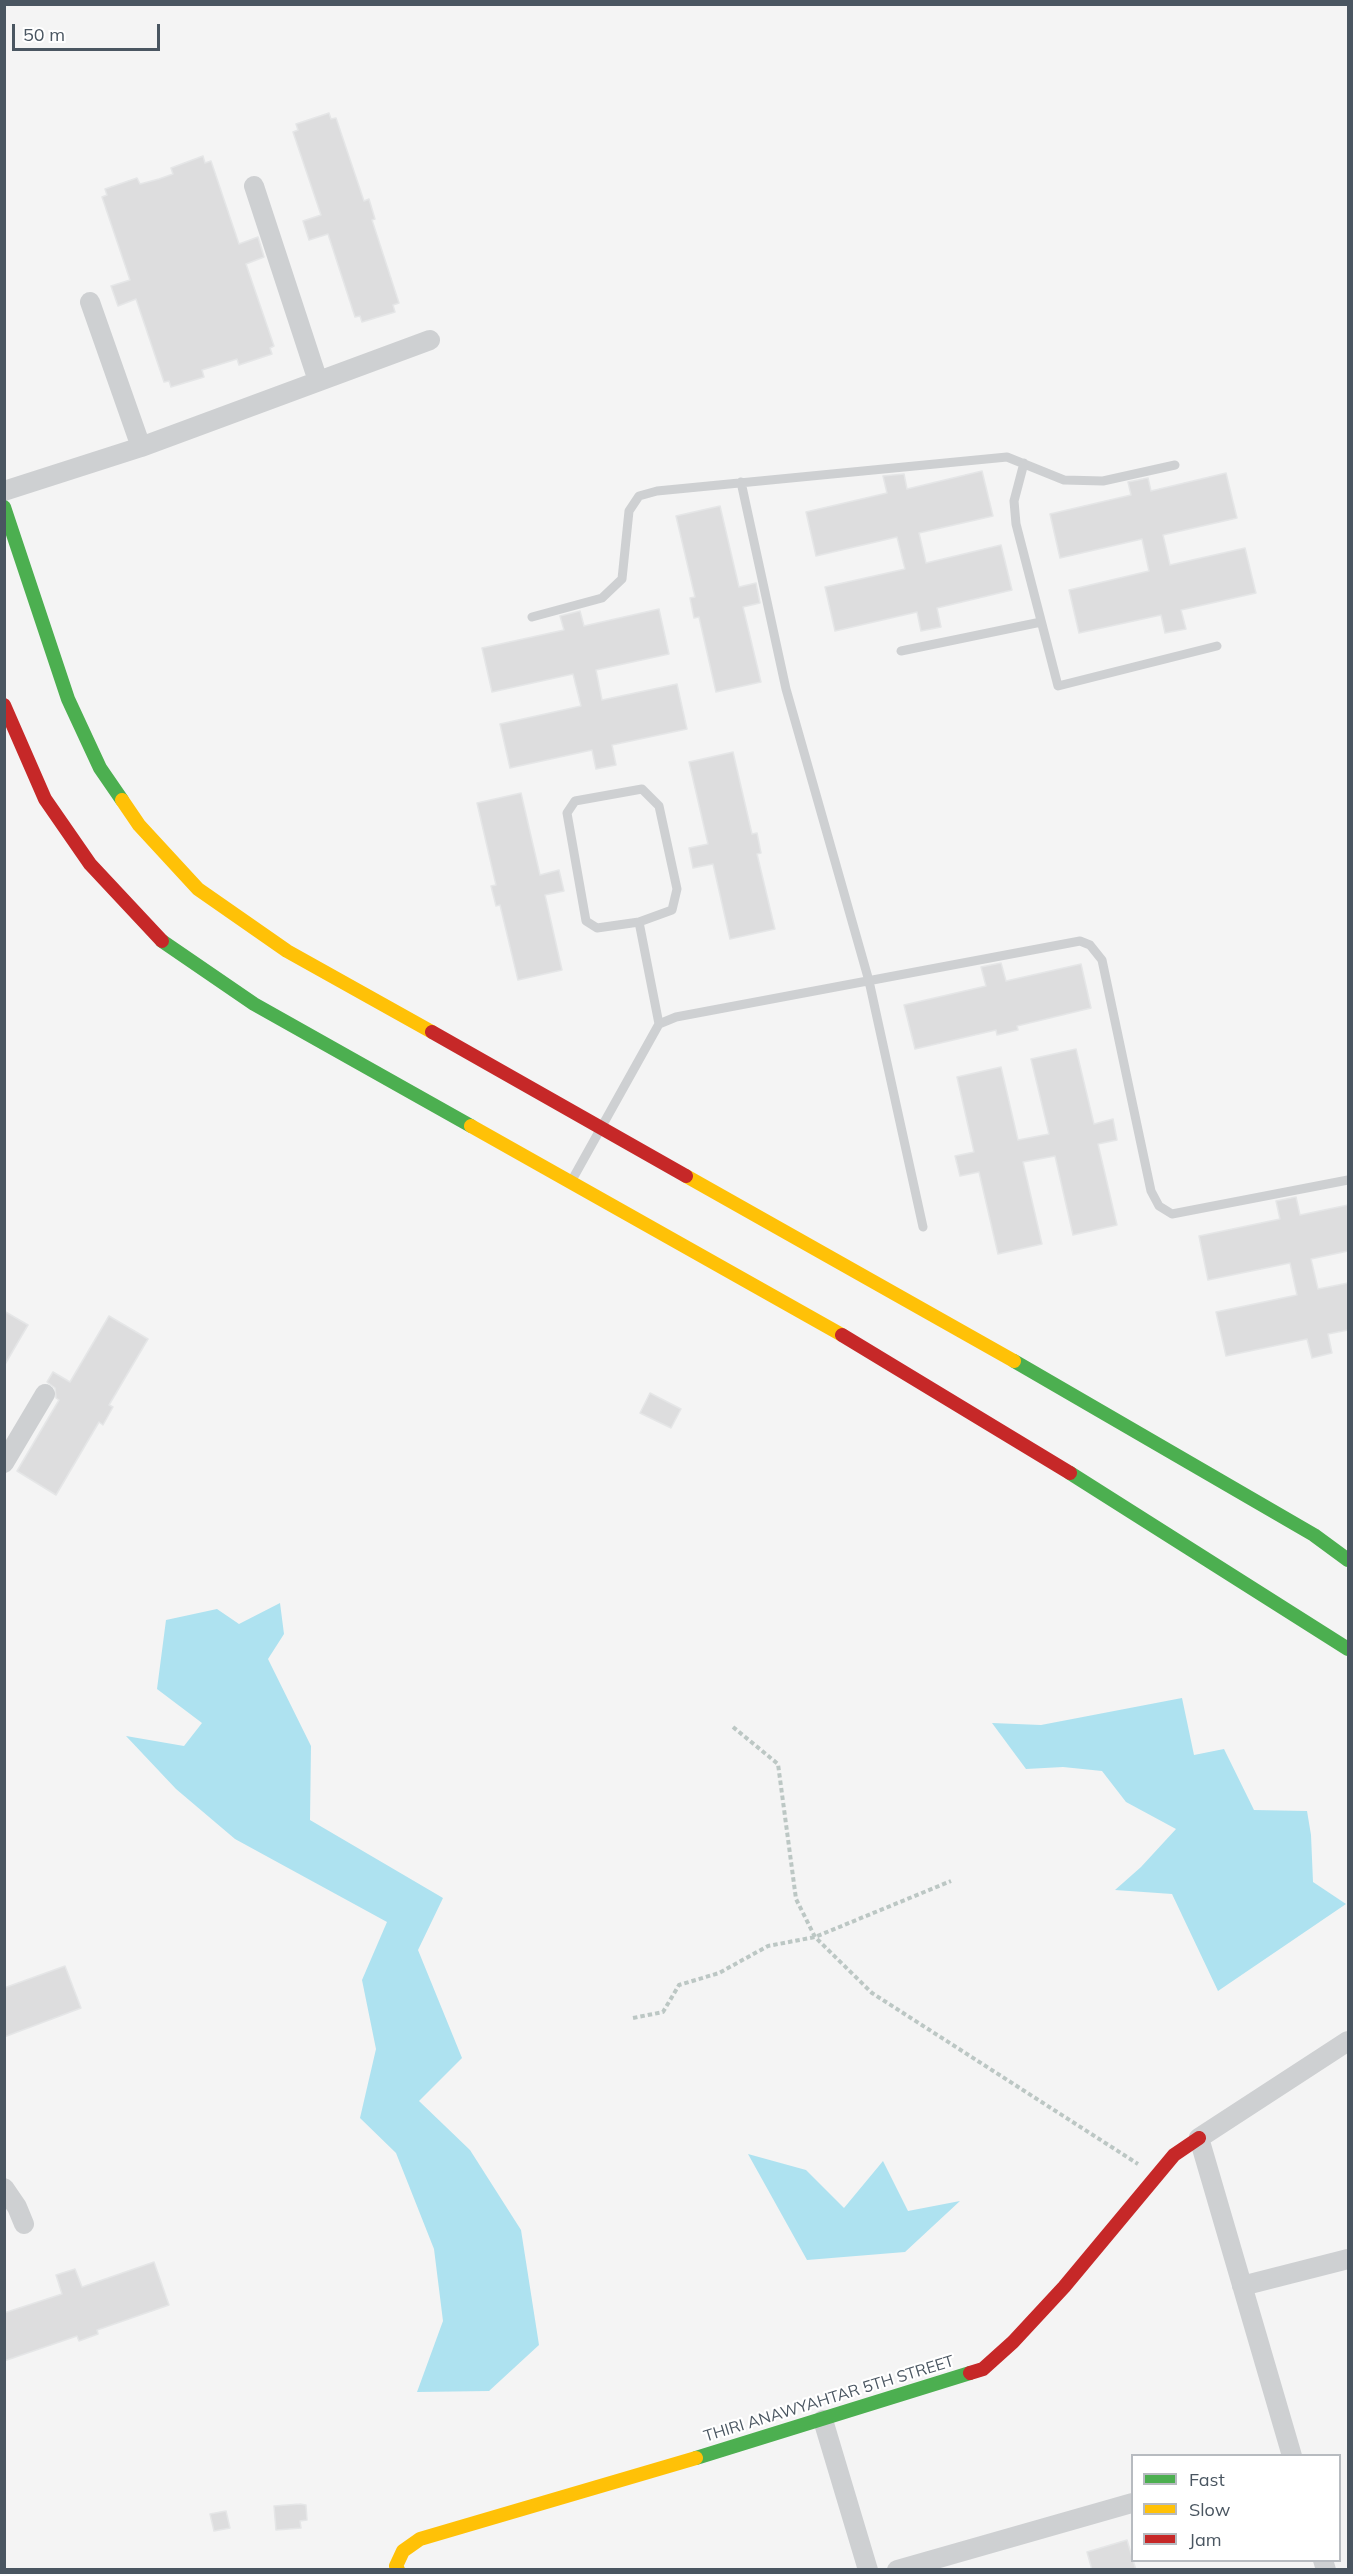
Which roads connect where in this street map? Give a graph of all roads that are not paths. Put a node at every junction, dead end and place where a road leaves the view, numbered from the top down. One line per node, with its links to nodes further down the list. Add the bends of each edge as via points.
1 (254, 186): 4 (street)
2 (90, 302): 5 (street)
3 (430, 340): 4 (street)
4 (318, 381): 5 (street)
5 (141, 447): 9 (street)
6 (1024, 464): 7 (lane, via 1064,480 1102,481); 8 (lane, via 1007,457); 12 (lane, via 1014,501 1016,524)
7 (1175, 465)
8 (741, 482): 11 (lane, via 639,496 629,511 622,579 602,598); 17 (lane, via 786,689)
9 (4, 490)
10 (4, 507): 19 (street, via 68,699 100,768 139,825 198,890 287,951)
11 (532, 617)
12 (1041, 622): 13 (lane, via 1058,686); 14 (lane)
13 (1217, 646)
14 (901, 651)
15 (4, 705): 21 (street, via 45,799 90,864 156,937 254,1004)
16 (639, 922): 16 (lane, via 672,910 677,889 659,806 642,789 575,801 567,813 586,921 597,928); 18 (lane)
17 (869, 981): 18 (lane, via 676,1017); 20 (lane, via 1080,941 1090,945 1102,960 1151,1191 1160,1206 1172,1214); 22 (lane)
18 (659, 1024): 19 (lane)
19 (600, 1127): 21 (lane); 25 (street, via 1123,1422 1314,1535)
20 (1348, 1180)
21 (571, 1182): 26 (street, via 844,1336 1088,1484)
22 (923, 1227)
23 (45, 1394): 24 (street)
24 (4, 1463)
25 (1348, 1560)
26 (1348, 1649)
27 (1348, 2041): 28 (street)
28 (1199, 2138): 32 (street); 33 (street, THIRI ANAWYAHTAR 5TH STREET, via 1174,2155 1064,2288 983,2369)
29 (4, 2188): 30 (street)
30 (24, 2224)
31 (1348, 2259): 32 (street)
32 (1242, 2286): 34 (street)
33 (823, 2420): 36 (street, THIRI ANAWYAHTAR 5TH STREET, via 420,2539 403,2551); 37 (street)
34 (1291, 2454)
35 (1131, 2503): 38 (street)
36 (398, 2570)
37 (868, 2570)
38 (897, 2570)

